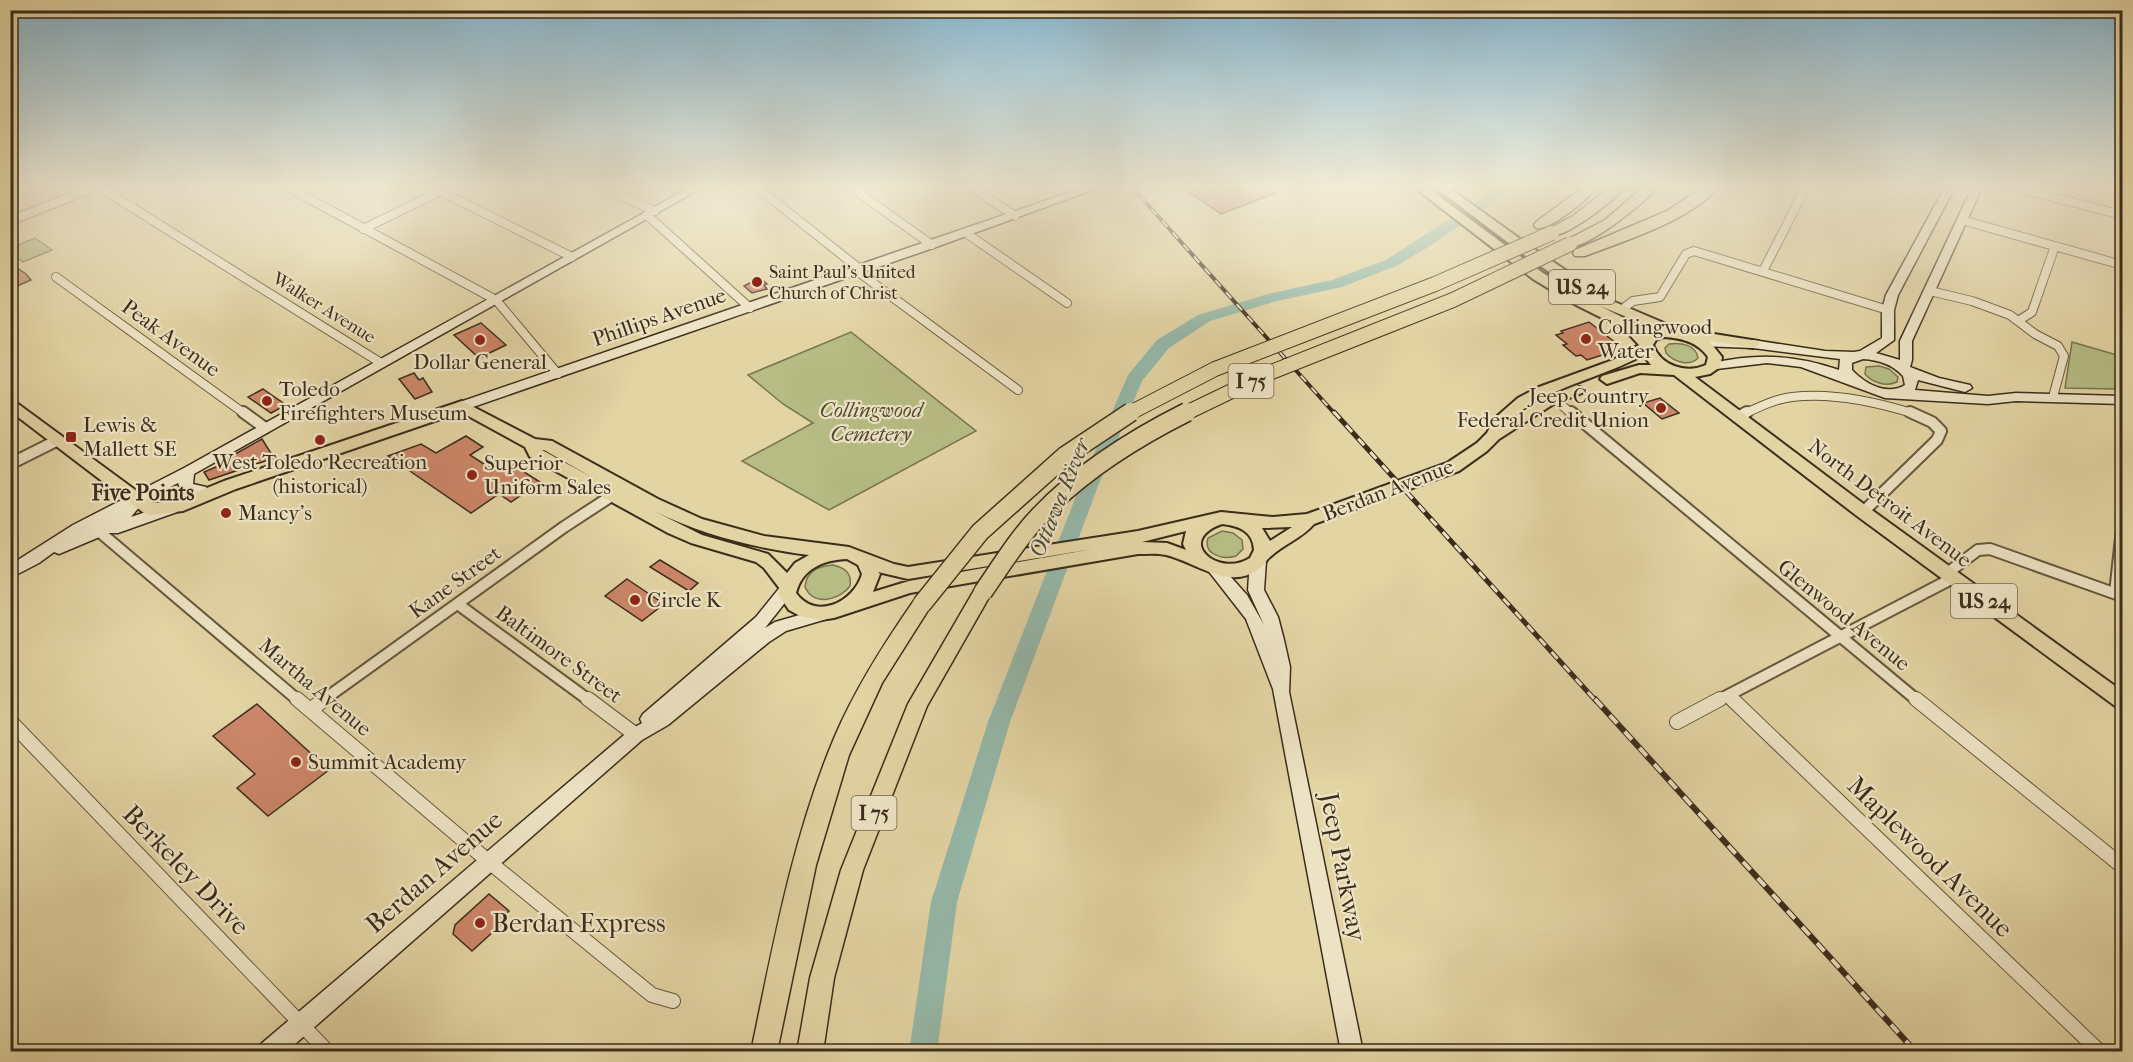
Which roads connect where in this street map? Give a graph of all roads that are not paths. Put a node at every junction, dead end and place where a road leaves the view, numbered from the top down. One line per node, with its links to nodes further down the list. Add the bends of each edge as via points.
1 (177, 235): 42 (street, Walker Avenue)
2 (373, 235): 29 (street)
3 (527, 235): 22 (street)
4 (612, 235): 22 (main road)
5 (673, 235): 32 (street)
6 (815, 235): 24 (street)
7 (917, 235): 19 (street)
8 (962, 235): 19 (main road, Phillips Avenue)
9 (968, 235): 30 (street)
10 (1494, 235): 34 (main road, US 24, via 1538,276)
11 (1497, 235): 28 (main road, US 24)
12 (1536, 235): 105 (highway, I 75, bridge, via 1435,284 1215,369 1157,397 1065,456 980,532 895,642 839,754 800,880)
13 (1594, 235): 21 (highway, I 75)
14 (1612, 235): 21 (highway)
15 (1782, 235): 25 (street)
16 (1924, 235): 33 (main road, via 1897,284)
17 (1955, 235): 27 (main road)
18 (2014, 235): 20 (street)
19 (932, 245): 24 (main road, Phillips Avenue)
20 (2055, 246): 23 (street); 35 (street, via 2032,312)
21 (1575, 249): 106 (highway, I 75, bridge, via 1186,411 1109,459 1049,507 982,592 918,704 852,870 822,978)
22 (572, 257): 29 (main road)
23 (2122, 265)
24 (859, 271): 32 (main road, Phillips Avenue); 50 (street)
25 (1763, 271): 31 (street, via 1695,251 1686,254 1660,297 1633,301); 33 (street)
26 (56, 277): 62 (street, Peak Avenue)
27 (1930, 291): 35 (street, via 1991,307); 45 (main road, via 1906,341)
28 (1590, 293): 31 (main road); 36 (main road, US 24, via 1618,310)
29 (496, 300): 42 (main road); 47 (street)
30 (1067, 303)
31 (1625, 307): 38 (main road, via 1697,335)
32 (750, 308): 47 (main road, Phillips Avenue)
33 (1888, 310): 40 (main road, via 1888,340)
34 (1604, 315): 39 (main road, US 24, via 1629,326); 41 (main road, via 1630,342)
35 (2018, 321): 54 (street, via 2062,349)
36 (1680, 334): 37 (main road, US 24); 39 (main road, Berdan Avenue, via 1656,335)
37 (1701, 342): 38 (main road); 43 (main road, via 1713,351)
38 (1753, 344): 40 (main road)
39 (1646, 346): 41 (main road, Berdan Avenue); 46 (main road, US 24, via 1653,359)
40 (1858, 355): 45 (main road, via 1884,358); 49 (main road, via 1844,366 1849,376)
41 (1631, 356): 52 (main road, Berdan Avenue)
42 (381, 363): 62 (main road)
43 (1712, 368): 46 (main road, Berdan Avenue, via 1696,373); 49 (main road, via 1761,360 1796,361); 56 (main road)
44 (2122, 368): 48 (street)
45 (1904, 369): 51 (main road, via 1913,383 1907,390); 53 (main road, via 1941,384)
46 (1675, 371): 52 (main road, Berdan Avenue, via 1632,370); 56 (main road, North Detroit Avenue / US 24)
47 (558, 374): 58 (main road, Phillips Avenue)
48 (2122, 374)
49 (1862, 385): 51 (main road)
50 (1018, 390)
51 (1895, 393): 53 (main road, via 1988,400)
52 (1549, 394): 75 (main road, Berdan Avenue, via 1536,408 1453,466); 91 (street, Glenwood Avenue)
53 (2016, 397): 54 (main road)
54 (2053, 398): 55 (main road)
55 (2122, 400)
56 (1720, 402): 59 (main road, North Detroit Avenue / US 24)
57 (10, 403): 63 (main road)
58 (462, 406): 60 (main road); 61 (main road, Phillips Avenue)
59 (1737, 417): 71 (main road, North Detroit Avenue / US 24); 71 (street, via 1781,400 1828,397 1864,401 1932,420 1941,431 1937,440)
60 (493, 423): 61 (main road, via 449,420); 67 (main road, via 532,444 535,453)
61 (400, 427): 66 (main road, Phillips Avenue)
62 (266, 428): 65 (main road)
63 (58, 440): 64 (street); 69 (main road)
64 (10, 464)
65 (189, 471): 68 (main road, via 186,487); 69 (main road)
66 (230, 485): 68 (main road, Phillips Avenue); 70 (main road, Phillips Avenue)
67 (618, 489): 79 (main road, via 717,530 778,545); 87 (main road, via 697,539 762,558 771,564); 89 (street, Kane Street)
68 (201, 491): 69 (main road, Phillips Avenue, via 167,499)
69 (139, 499): 70 (main road, Phillips Avenue, via 140,504 150,509); 72 (main road); 77 (main road)
70 (177, 507): 77 (main road)
71 (1863, 512): 86 (main road, North Detroit Avenue / US 24)
72 (102, 515): 77 (main road); 83 (main road)
73 (1233, 519): 74 (main road); 75 (main road, Berdan Avenue, via 1273,523); 82 (main road, via 1254,528 1264,544)
74 (1210, 520): 78 (main road); 84 (main road, via 1200,525 1191,540 1192,549)
75 (1308, 520): 82 (main road, Berdan Avenue)
76 (2122, 530): 88 (street)
77 (101, 532): 83 (main road); 95 (street, Martha Avenue)
78 (1090, 551): 81 (main road); 84 (main road, via 1154,547 1173,550)
79 (841, 553): 80 (main road); 87 (main road, via 808,562 797,571)
80 (860, 557): 81 (main road, via 908,573 982,560); 90 (main road, via 870,569 870,580 861,596)
81 (1044, 557): 90 (main road, via 888,593)
82 (1261, 557): 84 (main road, via 1240,570); 92 (main road, Jeep Parkway, via 1256,590 1276,640 1282,667)
83 (26, 563): 85 (main road)
84 (1210, 567): 92 (main road, Jeep Parkway, via 1253,617)
85 (10, 572)
86 (1949, 576): 88 (street, via 1978,550 1990,549); 91 (street); 94 (main road, North Detroit Avenue / US 24)
87 (787, 589): 90 (main road, via 789,599 798,608 810,613); 98 (main road, Berdan Avenue, via 762,621 650,717)
88 (2119, 595)
89 (459, 604): 95 (street, Kane Street); 98 (street, Baltimore Street)
90 (832, 611): 98 (main road, Berdan Avenue, via 781,626 763,637 662,720)
91 (1839, 637): 93 (street); 100 (street, Glenwood Avenue)
92 (1281, 692): 107 (main road, Jeep Parkway)
93 (1728, 696): 97 (street); 108 (street, Maplewood Avenue)
94 (2122, 701)
95 (310, 710): 99 (street, Martha Avenue)
96 (10, 721): 102 (street, Berkeley Drive)
97 (1677, 722)
98 (636, 735): 99 (main road, Berdan Avenue)
99 (488, 861): 101 (street, Martha Avenue, via 652,996); 102 (main road, Berdan Avenue)
100 (2122, 866)
101 (673, 1000)
102 (301, 1024): 103 (main road, Berdan Avenue); 104 (street, Berkeley Drive)
103 (269, 1052)
104 (328, 1052)
105 (764, 1052)
106 (810, 1052)
107 (1352, 1052)
108 (2100, 1052)

